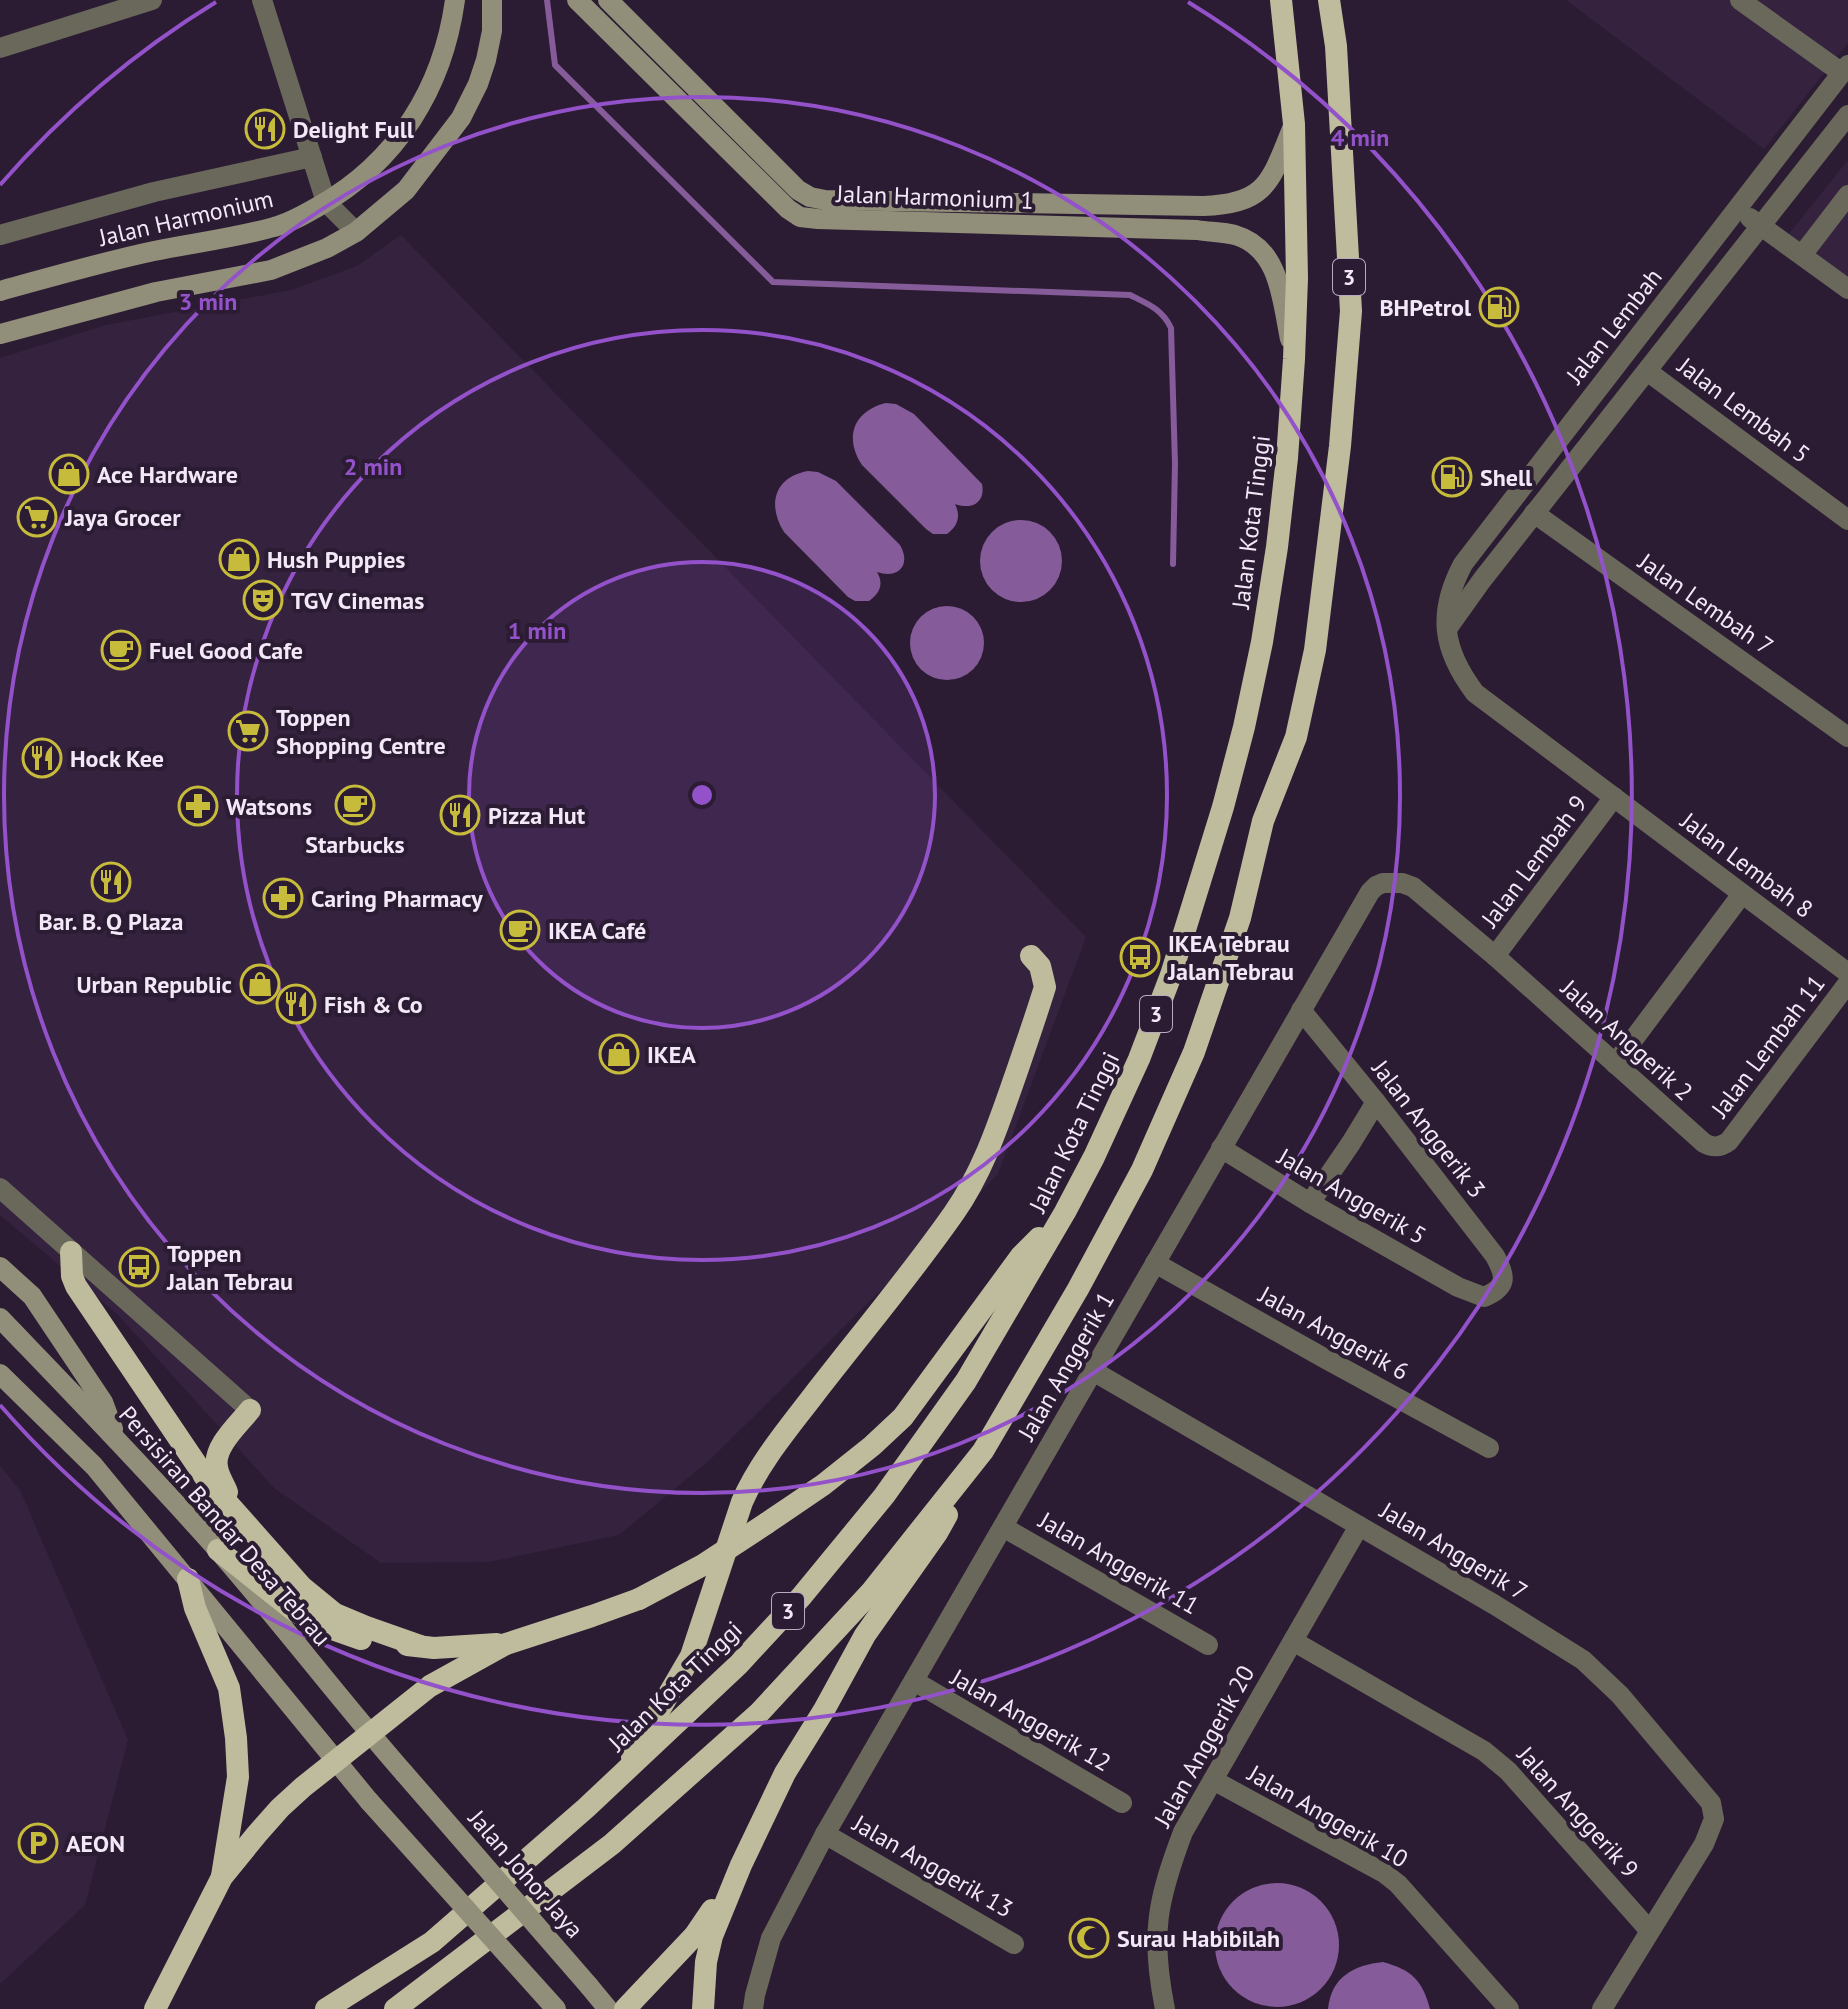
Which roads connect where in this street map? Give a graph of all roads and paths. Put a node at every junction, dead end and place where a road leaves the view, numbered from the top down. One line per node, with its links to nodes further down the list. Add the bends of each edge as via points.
1 (152, 0): 10 (street)
2 (262, 0): 14 (street)
3 (455, 0): 16 (main road, Jalan Harmonium, via 439,68 409,126 356,183)
4 (492, 0): 19 (main road, via 486,60 461,118 406,190)
5 (577, 0): 25 (main road, Jalan Harmonium 1, via 800,217 1234,235 1256,246 1272,264)
6 (608, 0): 13 (main road, Jalan Harmonium 1, via 798,190 825,200 1203,206 1244,201 1269,181)
7 (1281, 0): 13 (highway, Jalan Kota Tinggi / 3)
8 (1329, 0): 55 (highway, 3, via 1351,311 1317,637 1296,737 1263,821 1240,918 1194,1052 1142,1170)
9 (1740, 0): 11 (street)
10 (0, 48)
11 (1845, 69): 17 (street, Jalan Lembah)
12 (1848, 115): 18 (street)
13 (1294, 124): 25 (highway, Jalan Kota Tinggi / 3)
14 (312, 157): 16 (street); 20 (street, via 154,192)
15 (1848, 195): 21 (street)
16 (326, 202): 19 (street); 23 (main road, Jalan Harmonium, via 275,227)
17 (1737, 208): 18 (street); 29 (street, Jalan Lembah, via 1463,564 1446,611)
18 (1761, 226): 21 (street); 26 (street)
19 (356, 232): 24 (main road, via 271,270 156,292)
20 (0, 235)
21 (1802, 255): 22 (street)
22 (1848, 289)
23 (0, 291)
24 (0, 334)
25 (1294, 359): 44 (highway, Jalan Kota Tinggi / 3, via 1277,547 1234,767 1150,1031)
26 (1647, 371): 27 (street); 28 (street, Jalan Lembah 5)
27 (1534, 513): 29 (street); 30 (street, Jalan Lembah 7)
28 (1848, 520)
29 (1447, 629): 31 (street, Jalan Lembah, via 1453,659 1475,693)
30 (1848, 737)
31 (1614, 797): 32 (street, Jalan Lembah 8); 34 (street, Jalan Lembah 9)
32 (1742, 894): 35 (street, Jalan Lembah 8); 38 (street)
33 (1031, 956): 69 (highway, via 1040,966 1045,987 980,1169 907,1277 751,1481 691,1656)
34 (1495, 956): 37 (street, Jalan Anggerik 1, via 1413,887 1383,883 1370,892); 38 (street, Jalan Anggerik 2)
35 (1848, 973)
36 (1848, 983): 40 (street, Jalan Lembah 11)
37 (1301, 1010): 39 (street, Jalan Anggerik 3); 41 (street, Jalan Anggerik 1)
38 (1615, 1064): 40 (street, Jalan Anggerik 2, via 1704,1143 1717,1147)
39 (1376, 1102): 43 (street); 48 (street, Jalan Anggerik 3, via 1495,1256 1504,1276 1501,1285 1484,1297)
40 (1729, 1141)
41 (1221, 1148): 43 (street, Jalan Anggerik 5); 46 (street, Jalan Anggerik 1)
42 (0, 1188): 45 (street)
43 (1310, 1203): 48 (street, Jalan Anggerik 5)
44 (1065, 1212): 62 (highway, bridge, via 1021,1256 903,1417 823,1485 703,1565 639,1599); 69 (highway, Jalan Kota Tinggi / 3, via 966,1381 884,1496 738,1665)
45 (71, 1252): 52 (street); 56 (highway, via 76,1286 207,1480)
46 (1155, 1263): 50 (street, Jalan Anggerik 1); 54 (street, Jalan Anggerik 6)
47 (0, 1267): 53 (main road, via 32,1296 103,1402)
48 (1458, 1287)
49 (0, 1318): 53 (main road, Persisiran Bandar Desa Tebrau)
50 (1093, 1371): 57 (street, Jalan Anggerik 7); 58 (street, Jalan Anggerik 1)
51 (0, 1374): 60 (main road, via 94,1466)
52 (250, 1410): 56 (highway, via 216,1458)
53 (118, 1441): 59 (main road, Persisiran Bandar Desa Tebrau)
54 (1489, 1448)
55 (983, 1451): 73 (highway, via 937,1533 865,1635 785,1773); 79 (highway, 3, via 871,1592 759,1713 612,1844)
56 (235, 1513): 64 (highway, via 302,1587 335,1614)
57 (1359, 1526): 61 (street, Jalan Anggerik 20); 75 (street, Jalan Anggerik 7, via 1583,1660 1620,1695 1711,1803 1714,1819 1704,1844)
58 (1003, 1527): 63 (street, Jalan Anggerik 11); 65 (street, Jalan Anggerik 1)
59 (218, 1550): 64 (highway, via 296,1612 324,1626 364,1640); 66 (main road, Persisiran Bandar Desa Tebrau)
60 (188, 1579): 67 (main road); 74 (highway, via 229,1688 236,1738 238,1777)
61 (1293, 1641): 70 (street, Jalan Anggerik 20); 75 (street, Jalan Anggerik 9, via 1498,1762)
62 (506, 1644): 64 (highway); 66 (highway, via 430,1686)
63 (1208, 1645)
64 (420, 1646)
65 (914, 1681): 71 (street, Jalan Anggerik 12); 72 (street, Jalan Anggerik 1)
66 (370, 1735): 67 (highway); 68 (main road, Persisiran Bandar Desa Tebrau)
67 (337, 1761): 74 (highway, via 280,1808); 80 (main road, bridge)
68 (404, 1773): 81 (main road, Jalan Johor Jaya, bridge)
69 (621, 1775): 78 (highway, Jalan Kota Tinggi / 3, via 432,1942)
70 (1213, 1780): 85 (street, Jalan Anggerik 20, via 1183,1832 1159,1905 1157,1968); 86 (street, Jalan Anggerik 10, via 1384,1873)
71 (1122, 1803)
72 (825, 1834): 76 (street, Jalan Anggerik 13); 84 (street, Jalan Anggerik 1, via 771,1938)
73 (741, 1865): 82 (highway, via 695,1935); 83 (highway, via 712,1936)
74 (222, 1877): 77 (highway)
75 (1650, 1931): 87 (street)
76 (1014, 1944)
77 (155, 2009)
78 (326, 2009)
79 (395, 2009)
80 (556, 2009)
81 (608, 2009)
82 (625, 2009)
83 (703, 2009)
84 (753, 2009)
85 (1165, 2009)
86 (1509, 2009)
87 (1602, 2009)

